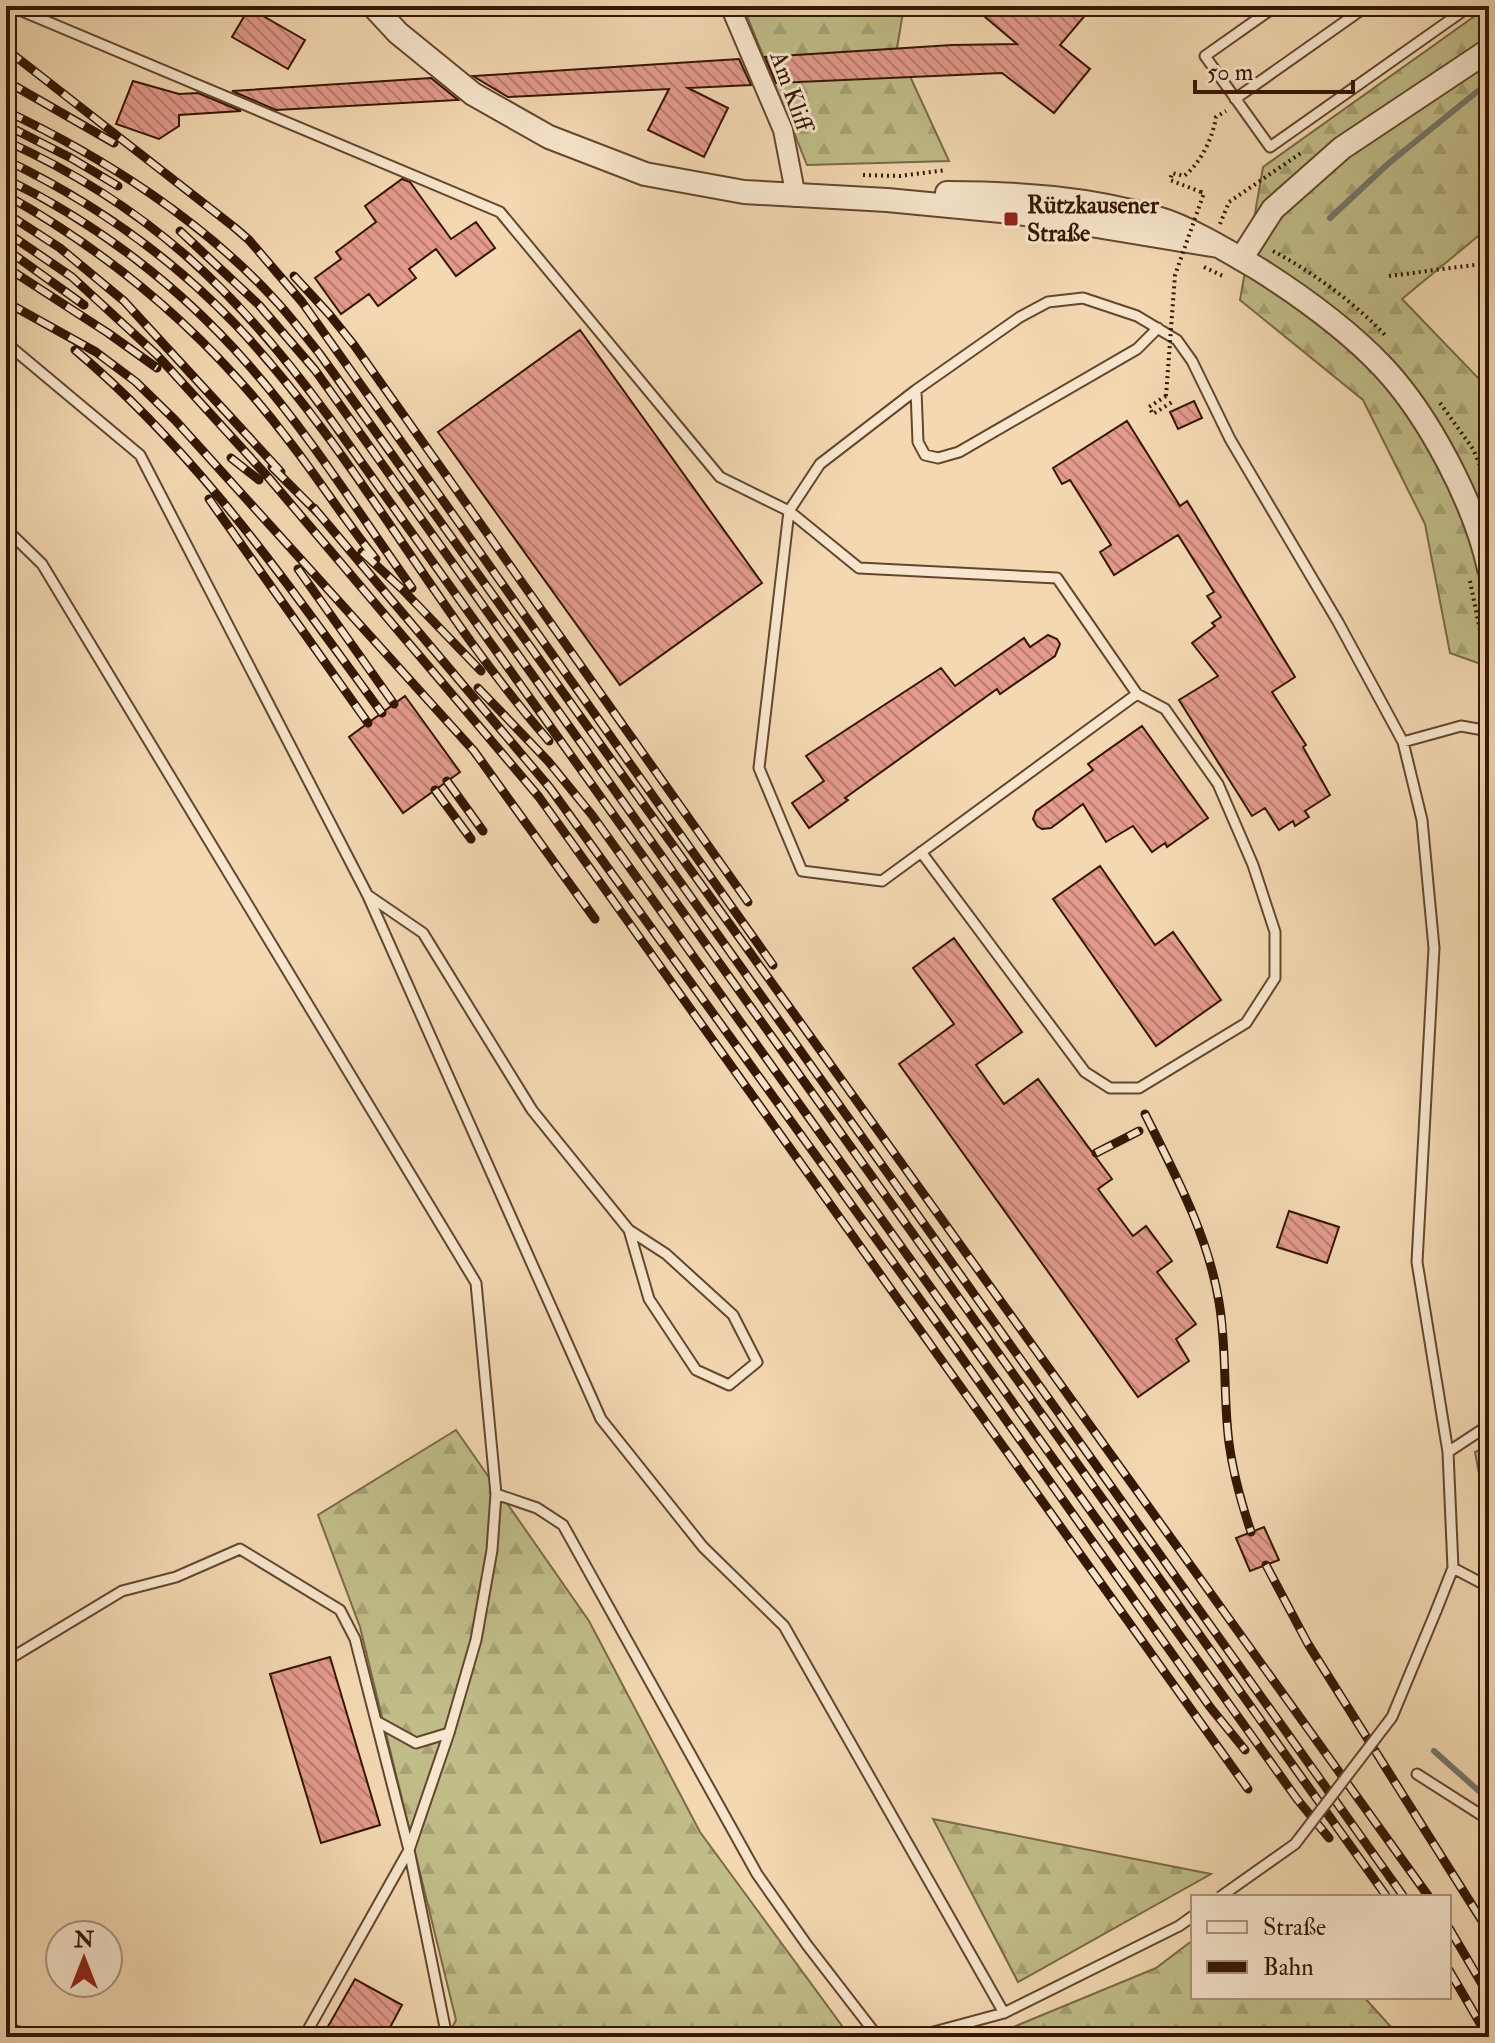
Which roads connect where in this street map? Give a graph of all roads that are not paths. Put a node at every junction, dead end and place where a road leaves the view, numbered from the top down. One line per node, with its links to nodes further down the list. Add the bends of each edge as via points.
1 (10, 6): 14 (lane, via 500,212 720,477)
2 (373, 6): 9 (street, via 473,94 549,137 645,174)
3 (730, 6): 9 (street, Am Kliff, via 783,130)
4 (1276, 6): 8 (lane, via 1205,56)
5 (1367, 6): 8 (lane)
6 (1470, 6): 8 (lane, via 1270,147)
7 (1489, 50): 10 (street, via 1342,148 1273,209)
8 (1237, 101)
9 (796, 197): 10 (street, via 1042,196 1160,219)
10 (1241, 259): 16 (street, via 1329,318 1405,394 1449,465 1482,538)
11 (1158, 328): 13 (lane, via 1083,298 1048,302); 13 (lane, via 1137,349 959,452 938,458 925,455 918,442); 19 (lane, via 1177,340 1192,361 1230,439)
12 (6, 343): 21 (lane, via 140,455)
13 (916, 390): 14 (lane, via 820,464)
14 (789, 511): 17 (lane, via 859,568 1057,578); 20 (lane, via 759,768 802,871 882,881)
15 (6, 529): 25 (lane, via 42,564 476,1283)
16 (1478, 570)
17 (1137, 694): 20 (lane); 20 (lane, via 1165,709 1218,784 1253,865 1275,932 1275,978 1246,1023 1139,1088 1110,1088 1085,1072)
18 (1489, 731): 19 (lane, via 1461,726)
19 (1403, 742): 24 (lane, via 1422,820 1434,948 1417,1262)
20 (921, 852)
21 (368, 896): 22 (lane, via 423,933 532,1110); 36 (lane, via 601,1419 703,1547 784,1626)
22 (629, 1230): 22 (lane, via 649,1299 696,1370 729,1385 757,1362 733,1315 666,1254)
23 (1489, 1425): 24 (lane)
24 (1448, 1452): 26 (lane)
25 (496, 1494): 30 (lane, via 476,1640); 41 (lane, via 537,1508 563,1525 757,1874)
26 (1453, 1568): 27 (lane); 34 (lane, bridge, via 1392,1717 1295,1844)
27 (1489, 1587)
28 (6, 1661): 29 (lane, via 122,1591 176,1577 240,1549 340,1610 355,1639)
29 (376, 1721): 30 (lane, via 416,1743); 33 (lane)
30 (449, 1733): 33 (lane)
31 (1417, 1774): 32 (lane)
32 (1489, 1820)
33 (409, 1850): 39 (lane); 40 (lane)
34 (1223, 1895)
35 (1191, 1917): 36 (lane)
36 (1004, 2013): 42 (lane)
37 (6, 2027): 38 (lane)
38 (31, 2037)
39 (304, 2037)
40 (447, 2037)
41 (878, 2037)
42 (915, 2037)

